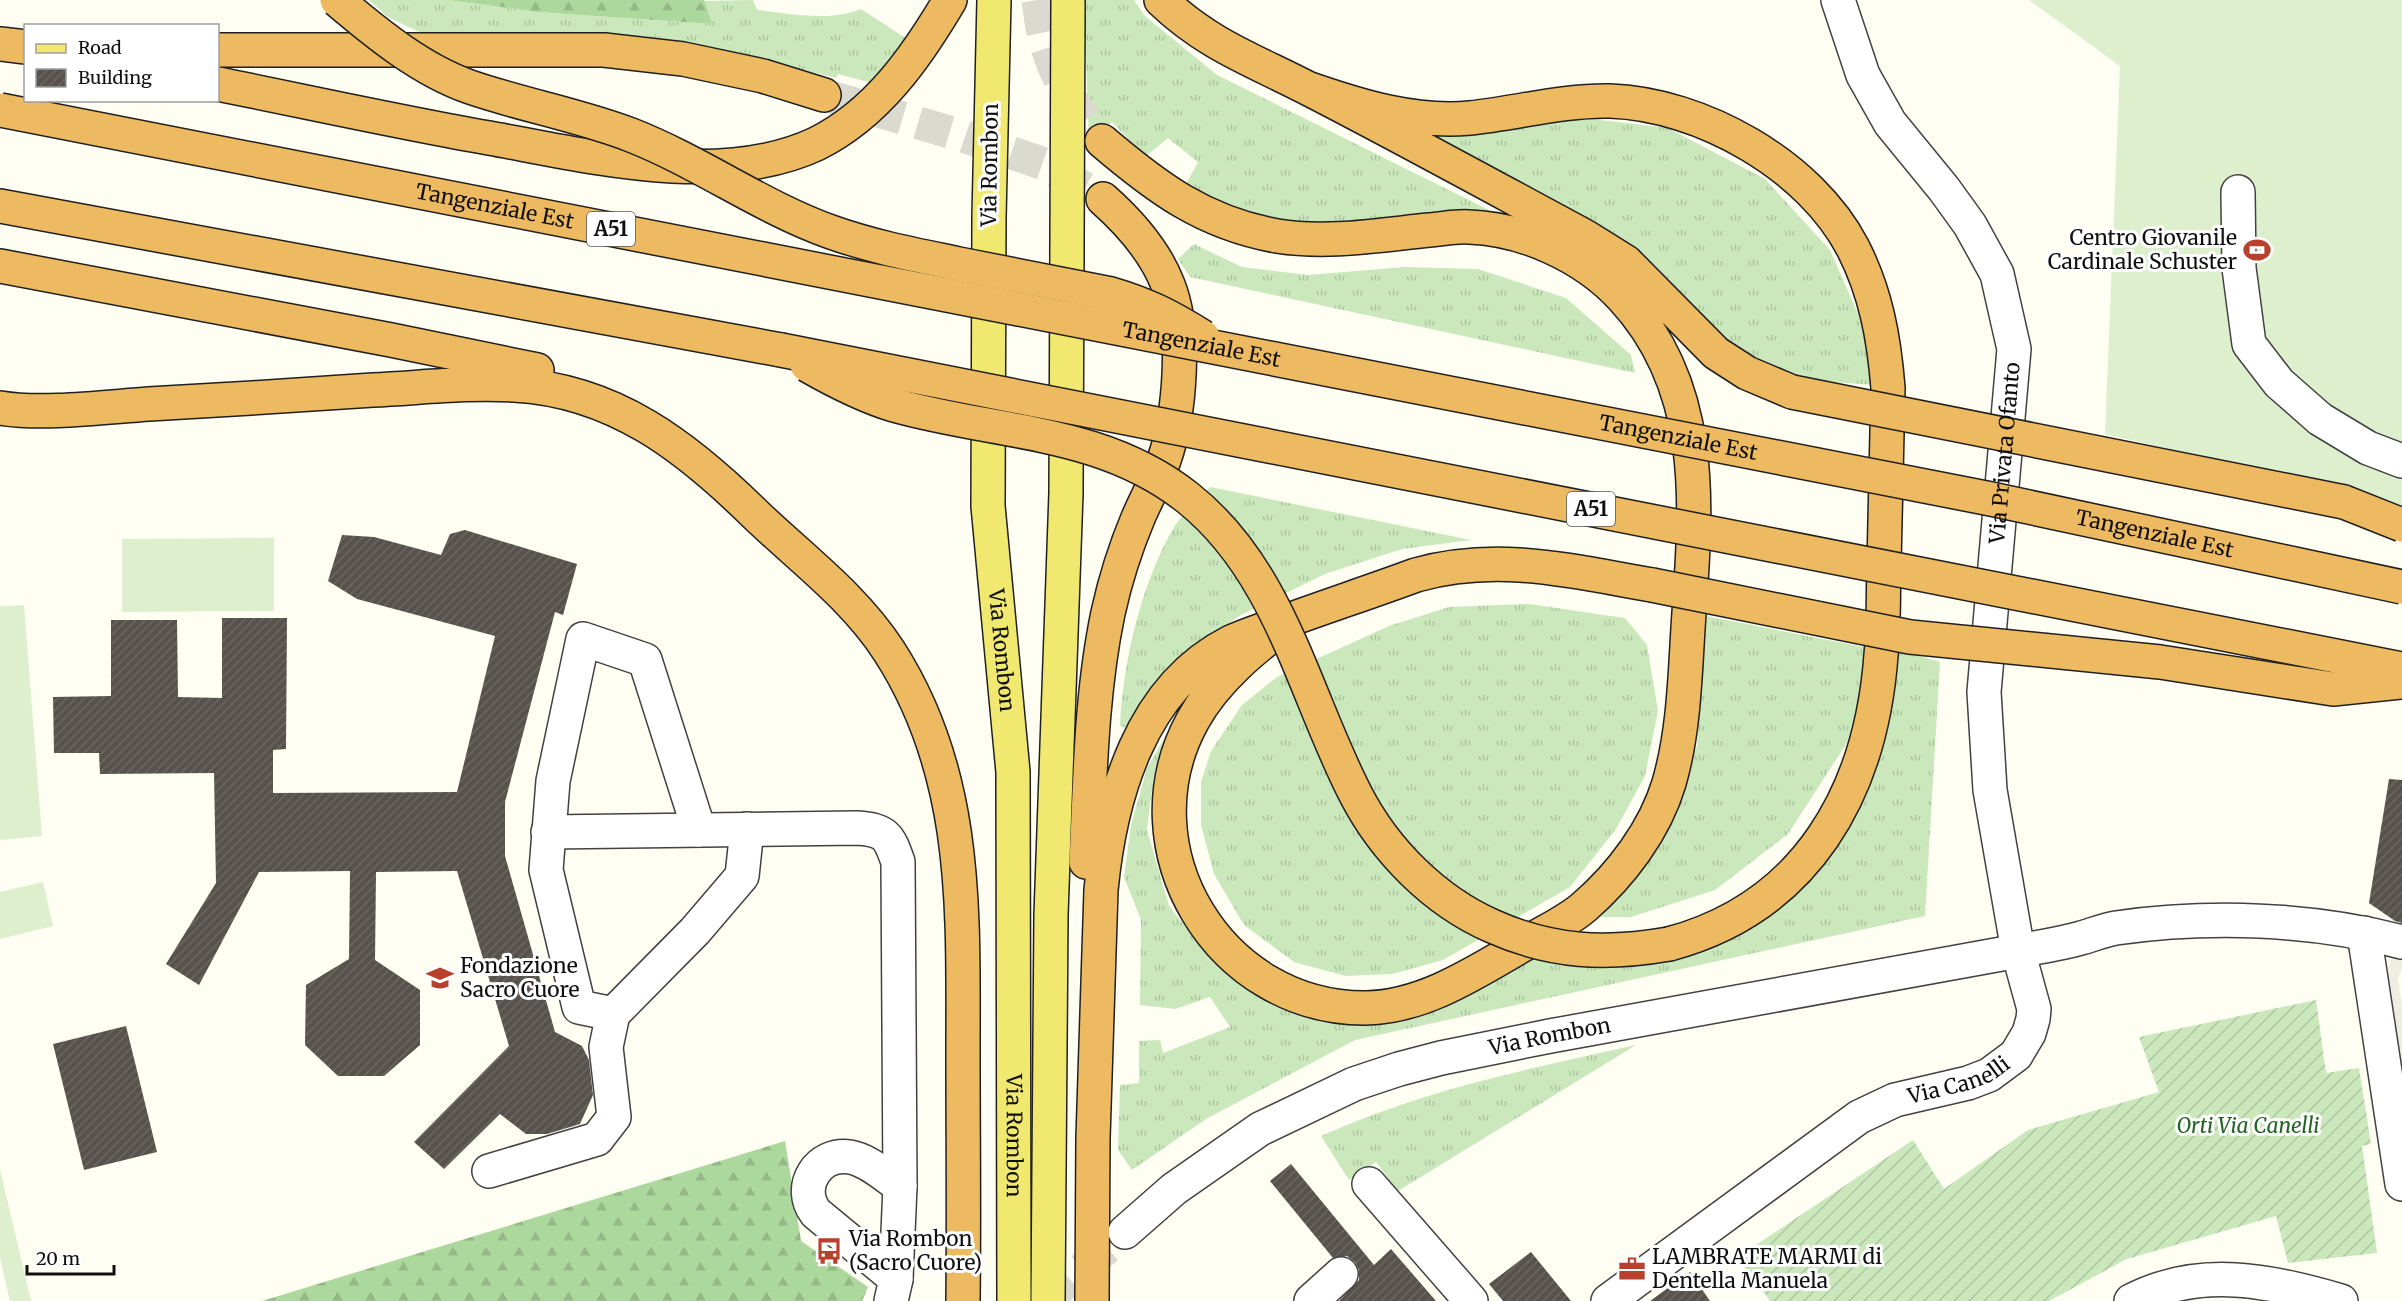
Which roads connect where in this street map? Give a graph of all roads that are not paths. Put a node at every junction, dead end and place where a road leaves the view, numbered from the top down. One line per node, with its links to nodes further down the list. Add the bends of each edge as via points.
1 (337, 0): 19 (highway, bridge, via 388,42 468,86 651,143 830,232 862,243 1139,302 1163,312)
2 (950, 0): 10 (highway, via 898,79 856,118 816,144 732,165 664,166 608,160)
3 (994, 0): 46 (main road, Via Rombon, via 988,506 1013,772)
4 (1068, 0): 47 (main road, Via Rombon, via 1066,493 1051,915)
5 (1161, 0): 11 (highway, via 1196,31 1222,47)
6 (1838, 0): 34 (street, Via Privata Ofanto, via 1863,75 1890,123 1970,225 1997,274 2014,350 1984,692 1990,790)
7 (0, 44): 8 (highway)
8 (24, 47)
9 (219, 50): 12 (highway, via 604,50 683,59 763,76)
10 (219, 84)
11 (1310, 89): 20 (highway, bridge, via 1363,108 1438,118 1611,101 1681,114 1719,127 1785,169 1809,190 1852,246 1878,312 1888,388 1881,656 1873,714 1844,805 1826,836 1788,880 1764,900 1714,930 1669,944 1611,952 1581,951 1552,946 1473,918 1448,902 1403,861 1357,797 1274,609 1254,572 1209,517 1164,481 1110,453 1075,442 895,405 843,384); 23 (highway, bridge, via 1626,262 1716,353 1747,373 1792,392 2344,502)
12 (824, 95)
13 (0, 110): 19 (highway, Tangenziale Est / A51, bridge)
14 (1102, 141): 26 (highway, via 1175,197 1224,223 1252,231 1283,237 1342,239 1467,226 1536,241 1564,253 1619,293 1643,321 1673,377 1690,435 1695,486 1694,549 1678,746 1668,787 1636,850 1581,910 1466,978 1431,993 1368,1008 1305,999 1280,989 1256,976 1223,946 1198,914 1175,863 1170,835 1172,776 1192,721 1206,700 1239,663)
15 (2238, 192): 22 (street, via 2239,268 2249,344 2279,383 2320,419 2368,448)
16 (1103, 199): 36 (highway, via 1141,238 1169,286 1180,369 1176,411 1164,459 1117,577 1096,700 1084,898 1083,1009)
17 (0, 207): 20 (highway, A51)
18 (0, 266): 24 (highway, via 391,340 584,382 649,406 708,446 796,533)
19 (1222, 349): 25 (highway, Tangenziale Est / A51, bridge, via 1991,500)
20 (781, 350): 27 (highway, A51, bridge)
21 (0, 408): 24 (highway, via 70,409 443,386 517,385 574,394 604,404 678,444)
22 (2402, 460)
23 (2402, 525)
24 (829, 580): 45 (highway, via 869,622 917,700 946,783 958,841 963,914)
25 (2402, 587)
26 (1292, 619): 28 (highway, bridge, via 1443,568 1511,564 1652,585 1910,637 2160,662 2333,688); 36 (highway, via 1231,642 1189,671 1166,698 1130,760 1111,822 1101,890)
27 (2402, 669)
28 (2402, 682)
29 (747, 829): 30 (street); 35 (street, via 742,876 695,931); 40 (street, via 857,828 877,830 891,842 898,862)
30 (699, 830): 31 (street); 31 (street, via 645,660 583,639 554,781)
31 (548, 832): 35 (street, via 546,870 579,1007)
32 (2364, 933): 33 (street); 34 (street, via 2288,924 2170,922 2113,928); 39 (street)
33 (2402, 942)
34 (2018, 951): 41 (street, Via Rombon, via 1550,1036 1399,1069 1354,1084 1260,1129 1174,1190); 50 (street, Via Canelli, via 2034,1009 2029,1033 2009,1061 1979,1080 1895,1101 1859,1117)
35 (613, 1014): 37 (street, via 606,1047 614,1117 597,1139)
36 (1093, 1138): 44 (highway)
37 (489, 1171)
38 (1369, 1184): 49 (street)
39 (2402, 1184)
40 (900, 1186): 43 (street); 43 (street, via 860,1160 841,1156 815,1170 808,1191 816,1213)
41 (1125, 1232)
42 (1341, 1274): 48 (street)
43 (894, 1290)
44 (1092, 1295)
45 (964, 1297)
46 (1014, 1301)
47 (1048, 1301)
48 (1311, 1301)
49 (1471, 1301)
50 (1608, 1301)
51 (2131, 1301): 52 (street, via 2174,1285 2211,1279 2252,1280)
52 (2341, 1301)

